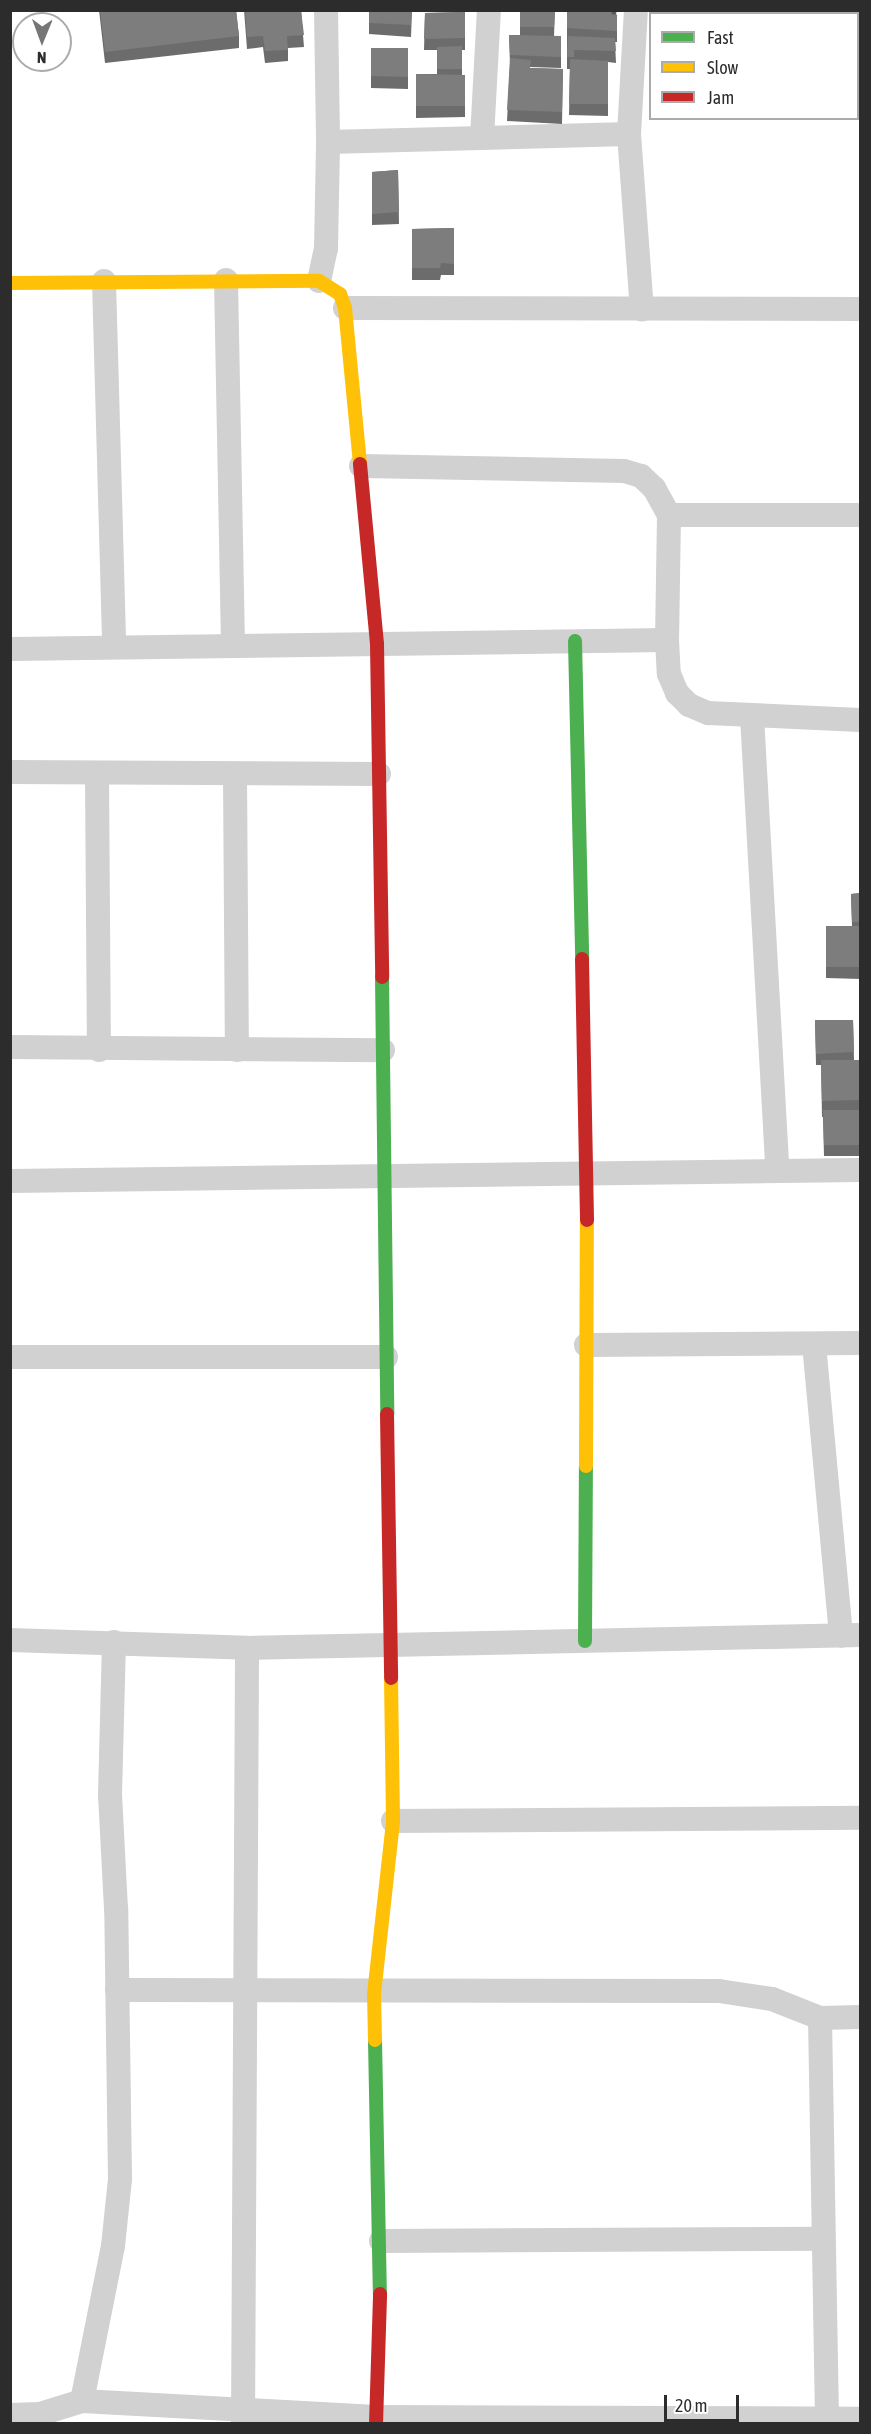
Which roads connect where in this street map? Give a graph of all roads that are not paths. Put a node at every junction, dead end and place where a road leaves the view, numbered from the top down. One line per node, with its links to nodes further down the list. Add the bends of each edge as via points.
1 (326, 10): 7 (street)
2 (489, 10): 6 (street)
3 (636, 10): 4 (street)
4 (642, 63): 5 (street)
5 (629, 134): 6 (street); 14 (street)
6 (482, 138): 7 (street)
7 (327, 142): 10 (street, via 326,249)
8 (226, 280): 9 (street); 10 (street); 21 (street)
9 (104, 281): 11 (street); 22 (street)
10 (320, 281): 12 (street, via 340,294)
11 (10, 283)
12 (345, 308): 14 (street); 15 (street)
13 (861, 309): 14 (street)
14 (642, 310)
15 (361, 466): 16 (street, via 624,471 641,476 654,488); 20 (street)
16 (669, 515): 17 (street); 18 (street)
17 (861, 515)
18 (667, 640): 19 (street); 24 (street, via 669,674 677,693 689,705 708,713)
19 (575, 641): 20 (street); 36 (street)
20 (377, 644): 21 (street); 28 (street)
21 (233, 646): 22 (street)
22 (114, 647): 23 (street)
23 (10, 649)
24 (752, 716): 25 (street); 34 (street)
25 (861, 720)
26 (10, 772): 27 (street)
27 (97, 774): 29 (street); 31 (street)
28 (379, 774): 29 (street); 33 (street)
29 (235, 776): 32 (street)
30 (10, 1047): 31 (street)
31 (99, 1050): 32 (street)
32 (237, 1050): 33 (street)
33 (382, 1050): 37 (street)
34 (777, 1169): 35 (street); 36 (street)
35 (861, 1170)
36 (587, 1174): 37 (street); 41 (street)
37 (384, 1178): 38 (street); 43 (street)
38 (10, 1181)
39 (861, 1343): 40 (street)
40 (814, 1344): 41 (street); 44 (street)
41 (586, 1345): 46 (street)
42 (10, 1357): 43 (street)
43 (386, 1357): 48 (street)
44 (851, 1636): 46 (street)
45 (10, 1640): 47 (street)
46 (585, 1641): 48 (street)
47 (114, 1642): 49 (street); 52 (street, via 110,1794)
48 (390, 1646): 49 (street); 51 (street)
49 (247, 1648): 53 (street)
50 (861, 1818): 51 (street)
51 (393, 1821): 54 (street)
52 (117, 1990): 53 (street); 59 (street, via 120,2179 113,2246)
53 (245, 1991): 54 (street); 62 (street)
54 (374, 1994): 56 (street, via 719,1991 772,1999); 58 (street)
55 (861, 2017): 56 (street)
56 (820, 2018): 57 (street)
57 (823, 2239): 58 (street); 67 (street)
58 (381, 2241): 64 (street)
59 (82, 2401): 60 (street, via 40,2414); 61 (street)
60 (10, 2415)
61 (146, 2415): 62 (street)
62 (243, 2418): 64 (street)
63 (861, 2419): 67 (street)
64 (376, 2420): 65 (street)
65 (519, 2421): 66 (street)
66 (648, 2421): 67 (street)
67 (827, 2421)

